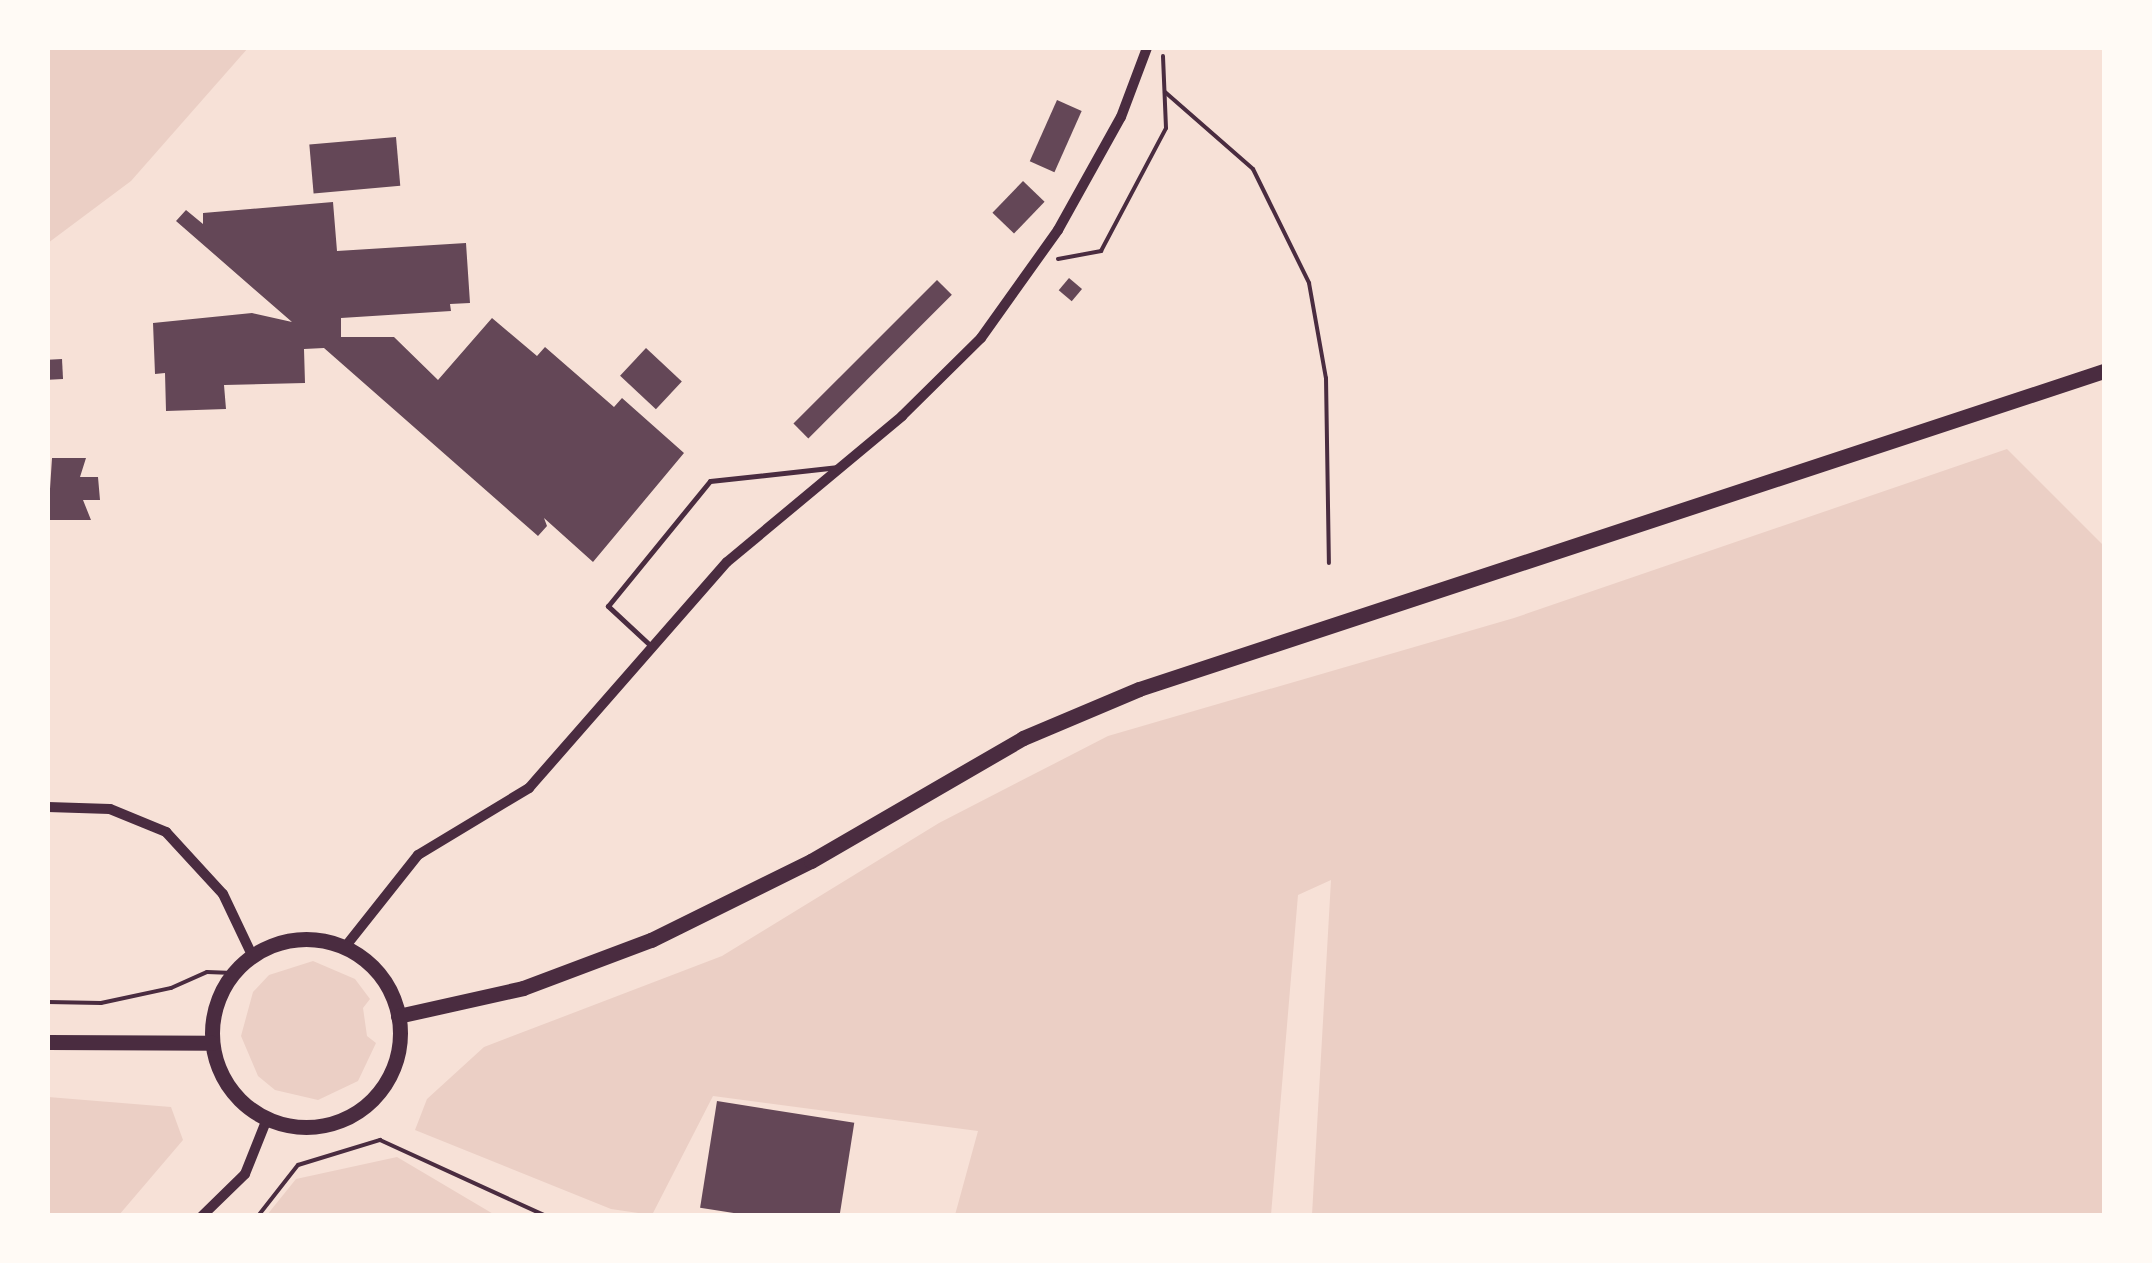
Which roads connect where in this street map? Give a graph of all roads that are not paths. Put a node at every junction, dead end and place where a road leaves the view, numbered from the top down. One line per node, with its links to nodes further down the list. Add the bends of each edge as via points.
1 (1147, 48): 3 (street, via 1121,117 1034,264 980,338)
2 (2104, 371): 8 (main road, via 1139,688 1023,738 811,861 651,940 523,988)
3 (841, 467): 4 (street, via 727,562); 4 (lane, via 710,481 608,606)
4 (651, 646): 6 (street, via 529,788 418,856)
5 (48, 808): 7 (street, via 110,809 166,832 223,894)
6 (345, 947): 7 (main road, via 314,939 282,941); 8 (main road, via 380,975)
7 (252, 955): 10 (main road, via 218,996)
8 (398, 1016): 11 (main road, via 391,1071 354,1114 311,1127)
9 (48, 1042): 10 (main road)
10 (212, 1043): 11 (main road, via 230,1088)
11 (267, 1118): 12 (street, via 245,1174)
12 (202, 1216)

